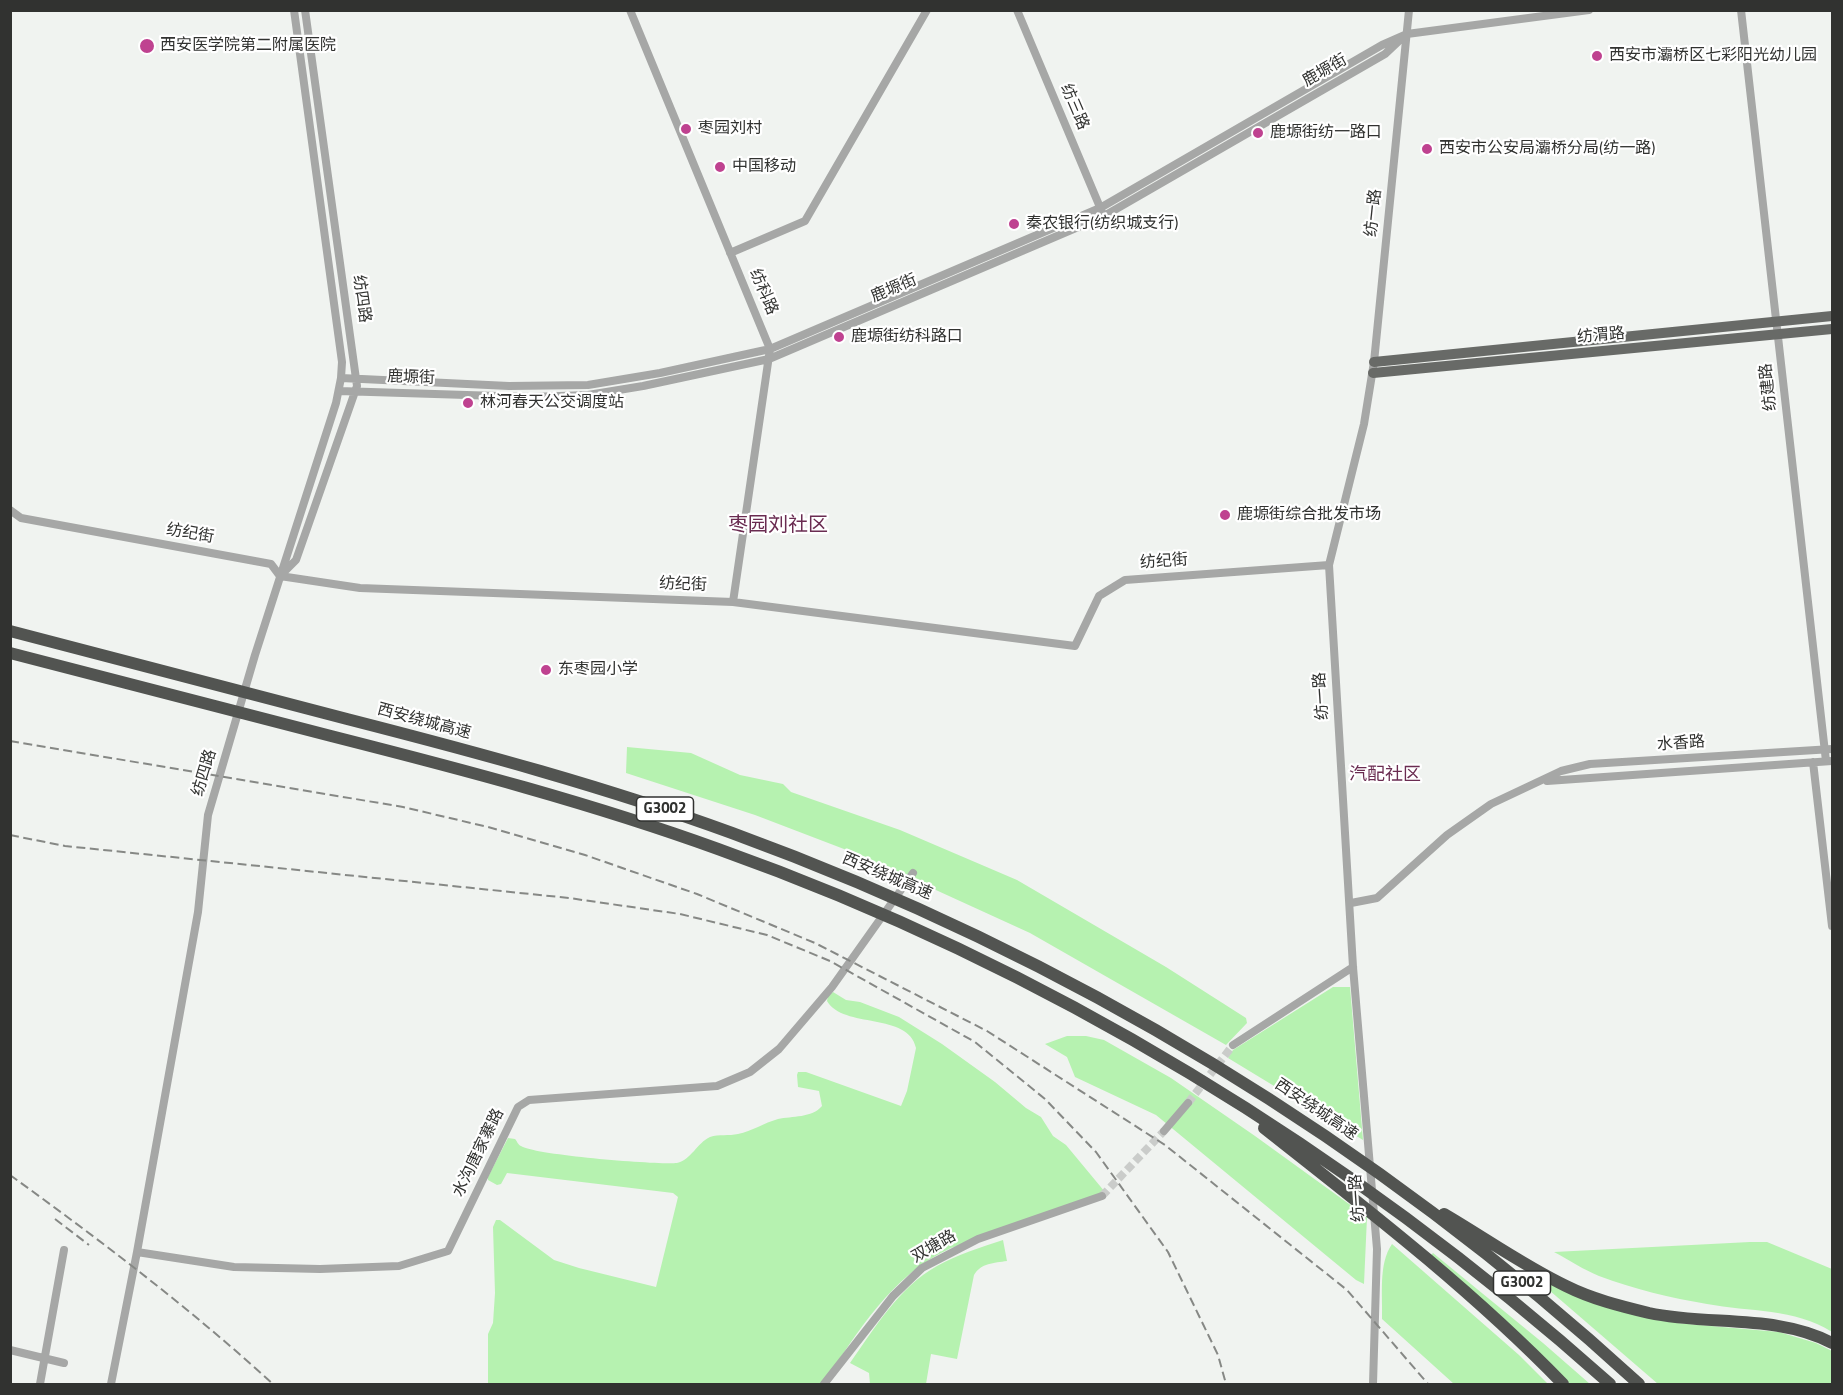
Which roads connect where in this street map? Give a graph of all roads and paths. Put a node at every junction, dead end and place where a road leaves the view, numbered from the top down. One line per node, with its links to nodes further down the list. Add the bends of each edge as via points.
1 (294, 10): 19 (street, 纺四路, via 333,287)
2 (305, 10): 20 (street, 纺四路)
3 (630, 10): 11 (street, 纺科路)
4 (927, 10): 11 (street, via 805,221)
5 (1017, 10): 10 (street, 纺三路)
6 (1409, 10): 9 (street, 纺一路)
7 (1589, 10): 9 (street, 鹿塬街)
8 (1741, 10): 13 (street, 纺建路)
9 (1407, 34): 10 (street, 鹿塬街, via 1382,45); 18 (street, 纺一路)
10 (1102, 212): 16 (street, 鹿塬街); 17 (street, 鹿塬街)
11 (730, 253): 16 (street, 纺科路)
12 (1833, 316): 13 (main road, 纺渭路)
13 (1776, 321): 15 (street, 纺建路); 18 (main road, 纺渭路)
14 (1833, 329): 15 (main road, 纺渭路)
15 (1778, 334): 18 (main road, 纺渭路); 29 (street, 纺建路)
16 (770, 349): 17 (street, 纺科路); 20 (street, 鹿塬街, via 588,385 509,386)
17 (769, 359): 22 (street, 鹿塬街, via 588,394 530,397); 26 (street, 纺科路)
18 (1374, 368): 24 (street, 纺一路)
19 (341, 378): 20 (street, 鹿塬街); 21 (street, 纺四路)
20 (357, 378): 22 (street, 纺四路)
21 (339, 391): 22 (street, 鹿塬街); 25 (street, 纺四路)
22 (355, 391): 25 (street, 纺四路, via 296,560)
23 (10, 510): 25 (street, 纺纪街, via 21,518 271,564)
24 (1329, 565): 26 (street, 纺纪街, via 1125,580 1099,596 1075,646); 34 (street, 纺一路)
25 (280, 576): 26 (street, 纺纪街, via 360,588); 44 (street, 纺四路, via 208,815 198,912)
26 (733, 602)
27 (10, 632): 41 (highway, 西安绕城高速 / G3002, via 548,773 722,829 866,885 1117,1007 1275,1101)
28 (10, 653): 38 (highway, G3002, via 489,777 720,849 864,906 969,954 1087,1014)
29 (1828, 749): 30 (street, 纺建路); 32 (street, 水香路, via 1581,765)
30 (1829, 761): 31 (street, 水香路)
31 (1813, 762): 32 (street, 水香路); 35 (street)
32 (1534, 784): 34 (street, 水香路, via 1491,804 1457,827 1377,898)
33 (913, 873): 44 (street, 水沟唐家寨路, via 832,987 779,1049 750,1072 717,1086 530,1100 518,1107 448,1251 399,1266 320,1269 234,1267)
34 (1351, 903): 36 (street, 纺一路)
35 (1833, 926)
36 (1353, 967): 37 (street); 52 (street, 纺一路, via 1377,1249)
37 (1233, 1046)
38 (1206, 1082): 53 (highway, via 1385,1224 1508,1330); 54 (highway, G3002, via 1365,1188 1498,1289)
39 (1188, 1103): 40 (street)
40 (1164, 1131)
41 (1400, 1188): 45 (highway, via 1526,1265 1583,1294 1662,1315 1789,1328); 55 (highway, 西安绕城高速 / G3002, via 1513,1275)
42 (1102, 1196): 51 (street, 双塘路, via 978,1239 922,1268 893,1296)
43 (64, 1250): 47 (street)
44 (137, 1252): 50 (street, 纺四路)
45 (1833, 1343)
46 (10, 1350): 47 (street)
47 (44, 1358): 48 (street); 49 (street)
48 (64, 1363)
49 (40, 1384)
50 (111, 1384)
51 (824, 1384)
52 (1373, 1384)
53 (1563, 1384)
54 (1611, 1384)
55 (1639, 1384)

